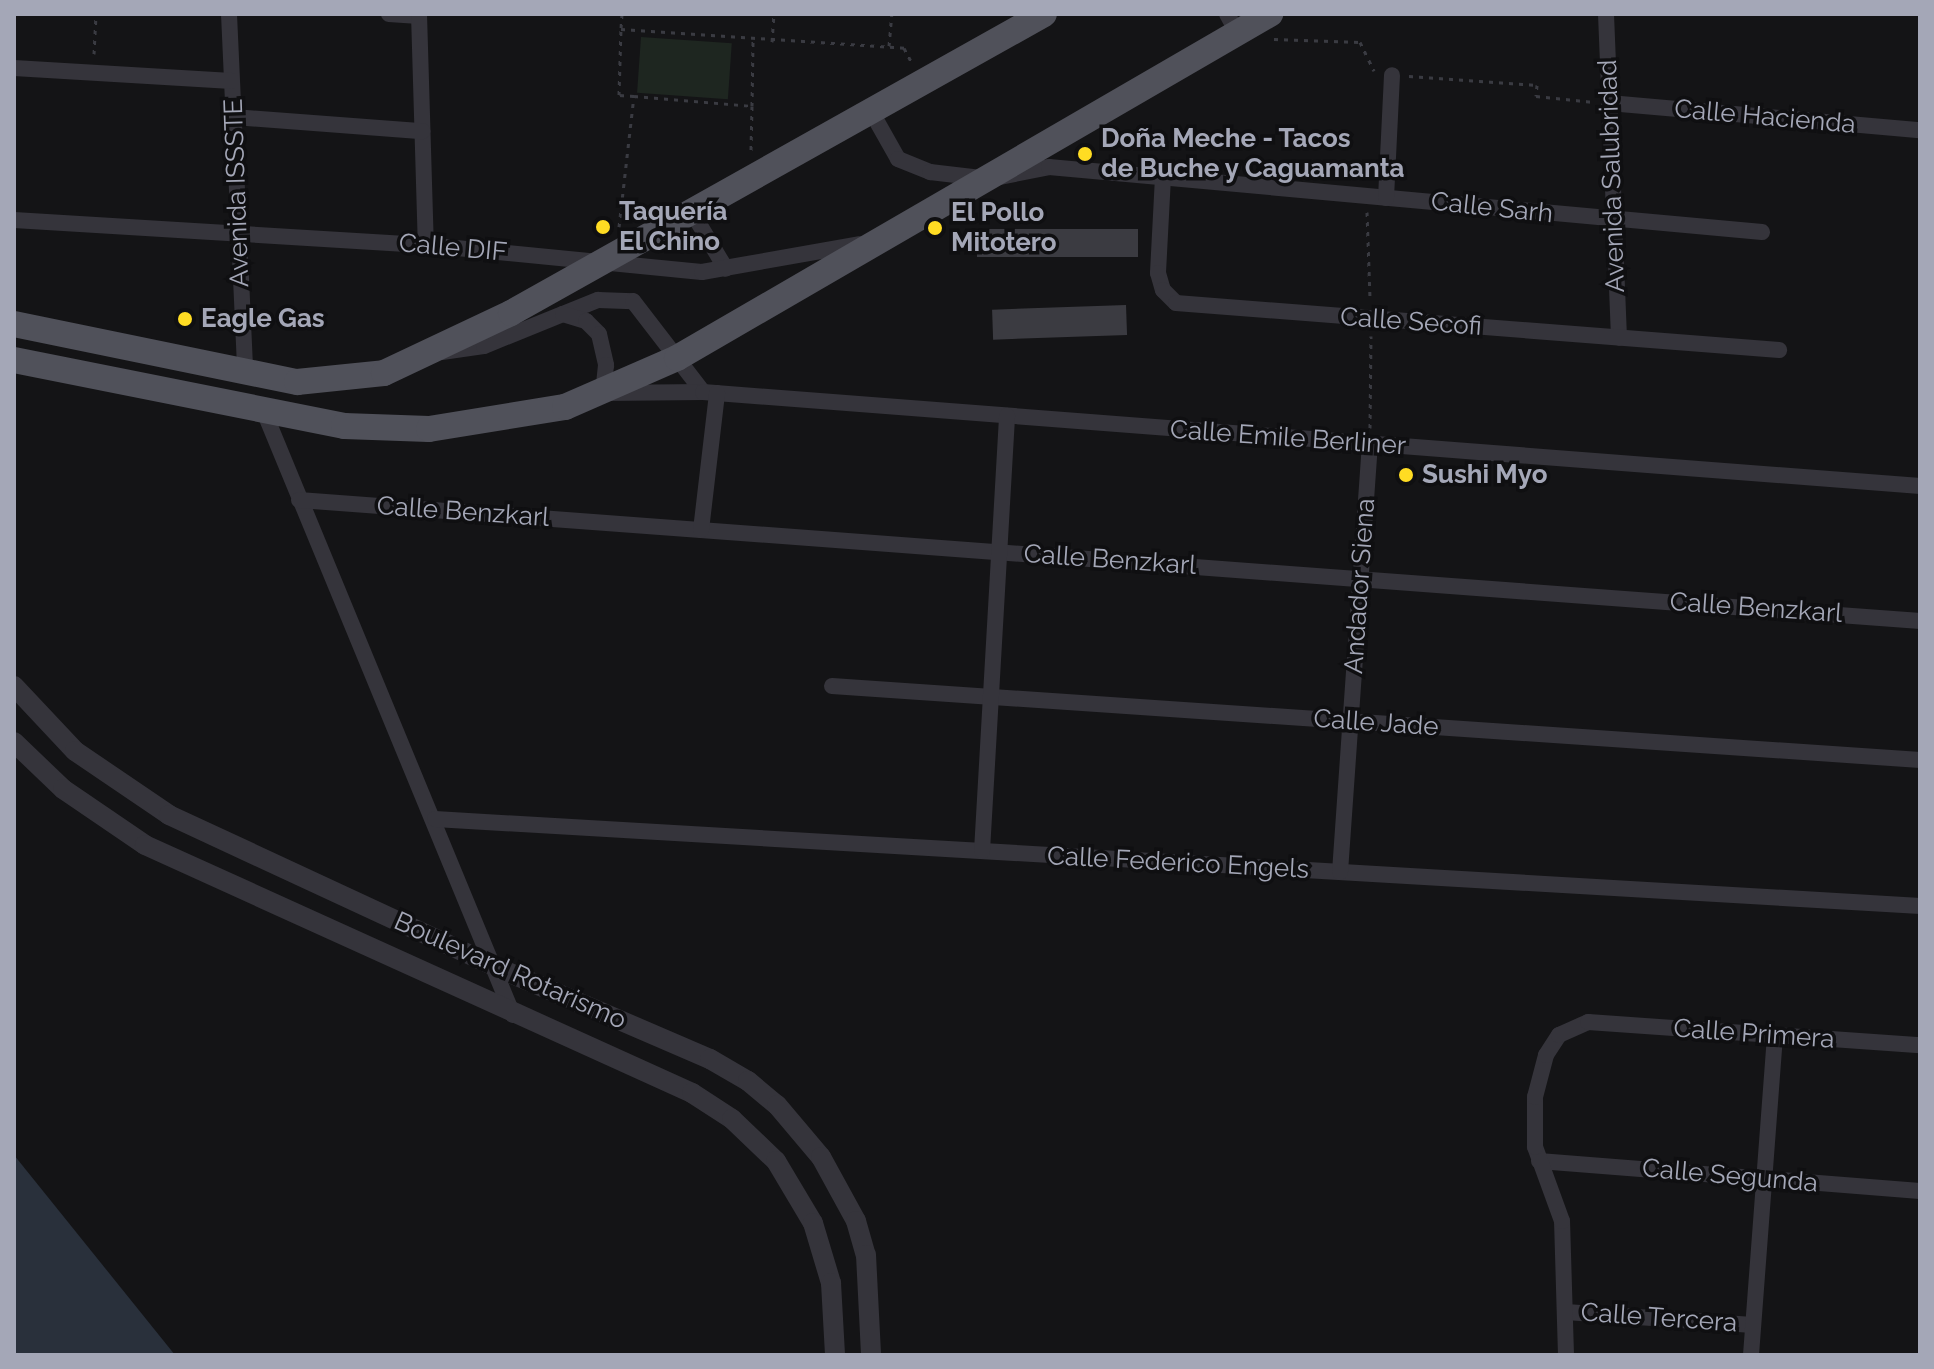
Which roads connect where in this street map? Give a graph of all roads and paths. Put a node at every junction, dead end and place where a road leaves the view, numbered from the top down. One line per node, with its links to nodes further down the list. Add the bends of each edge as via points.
1 (96, 14): 17 (path)
2 (229, 14): 19 (street, Avenida ISSSTE)
3 (389, 14): 10 (street)
4 (622, 14): 12 (path)
5 (774, 14): 14 (path)
6 (892, 14): 15 (path)
7 (1044, 14): 20 (main road)
8 (1270, 14): 11 (main road)
9 (1606, 14): 22 (street, Avenida Salubridad)
10 (419, 15): 27 (street)
11 (1232, 24): 18 (path, via 1360,42 1370,71); 30 (main road)
12 (621, 29): 13 (path); 21 (path, via 619,95)
13 (753, 41): 14 (path); 23 (path)
14 (772, 43): 15 (path)
15 (889, 48): 20 (path, via 904,48)
16 (14, 68): 17 (street)
17 (93, 72): 19 (street)
18 (1392, 75): 22 (path, via 1537,85 1536,96); 31 (street)
19 (232, 81): 25 (street, Avenida ISSSTE)
20 (923, 82): 24 (main road)
21 (634, 96): 23 (path); 39 (path)
22 (1609, 103): 26 (street, Calle Hacienda); 34 (street, Avenida Salubridad)
23 (752, 106): 29 (path)
24 (871, 111): 29 (main road); 30 (street, Calle Sarh, via 898,159 911,167)
25 (234, 117): 27 (street); 36 (street, Avenida ISSSTE)
26 (1920, 130)
27 (422, 131): 38 (street)
28 (1163, 177): 30 (street, Calle Sarh, via 1049,167); 31 (street, Calle Sarh); 43 (street, Calle Secofi, via 1158,273 1163,290 1176,303)
29 (751, 179): 32 (main road)
30 (990, 179): 37 (main road)
31 (1386, 198): 34 (street, Calle Sarh)
32 (692, 212): 39 (main road); 40 (street)
33 (14, 220): 36 (street, Calle DIF)
34 (1614, 220): 35 (street, Calle Sarh); 43 (street, Avenida Salubridad)
35 (1762, 232)
36 (238, 233): 38 (street, Calle DIF); 48 (street, Avenida ISSSTE)
37 (889, 238): 40 (street, Calle DIF); 46 (main road)
38 (426, 245): 39 (street, Calle DIF)
39 (612, 257): 40 (street, Calle DIF, via 702,272); 45 (main road)
40 (726, 269)
41 (563, 314): 45 (street, via 484,346); 46 (street, via 598,300 633,301); 49 (street, via 586,321 599,334 606,365)
42 (14, 324): 48 (main road)
43 (1619, 338): 44 (street, Calle Secofi)
44 (1779, 350)
45 (432, 353): 48 (main road, via 354,379 297,382)
46 (677, 358): 49 (main road); 50 (street)
47 (14, 360): 51 (main road)
48 (245, 373)
49 (603, 393): 50 (street, Calle Emile Berliner); 51 (main road, via 525,417 429,429 344,426)
50 (710, 393): 52 (street, Calle Emile Berliner); 56 (street)
51 (265, 414): 55 (street)
52 (1007, 416): 53 (street, Calle Emile Berliner); 57 (street)
53 (1370, 444): 54 (street, Calle Emile Berliner); 58 (street, Andador Siena)
54 (1920, 486)
55 (299, 500): 56 (street, Calle Benzkarl); 66 (street)
56 (701, 530): 57 (street, Calle Benzkarl)
57 (998, 552): 58 (street, Calle Benzkarl); 62 (street)
58 (1360, 579): 59 (street, Calle Benzkarl); 63 (street, Andador Siena)
59 (1920, 621)
60 (14, 686): 70 (street, Boulevard Rotarismo, via 75,751 137,796)
61 (832, 686): 62 (street, Calle Jade)
62 (988, 696): 63 (street, Calle Jade); 67 (street)
63 (1350, 721): 65 (street, Calle Jade); 68 (street, Andador Siena)
64 (14, 742): 71 (street, Boulevard Rotarismo, via 63,789 145,845)
65 (1920, 760)
66 (435, 819): 67 (street, Calle Federico Engels); 72 (street)
67 (982, 851): 68 (street, Calle Federico Engels)
68 (1340, 872): 69 (street, Calle Federico Engels)
69 (1920, 906)
70 (396, 920): 71 (street); 72 (street, Boulevard Rotarismo)
71 (401, 964): 73 (street, Boulevard Rotarismo)
72 (494, 966): 73 (street); 82 (street, Boulevard Rotarismo, via 710,1059 777,1105 821,1157 856,1221 871,1296)
73 (513, 1015): 81 (street, Boulevard Rotarismo, via 692,1093 762,1145 799,1192 824,1254)
74 (1775, 1035): 75 (street, Calle Primera); 76 (street, Calle Primera, via 1588,1022 1559,1035 1546,1055 1535,1097); 77 (street)
75 (1920, 1045)
76 (1539, 1161): 77 (street, Calle Segunda); 79 (street, via 1562,1221)
77 (1764, 1179): 78 (street, Calle Segunda); 80 (street)
78 (1920, 1191)
79 (1566, 1312): 80 (street, Calle Tercera); 83 (street)
80 (1753, 1325): 84 (street)
81 (835, 1355)
82 (871, 1355)
83 (1566, 1355)
84 (1751, 1355)

